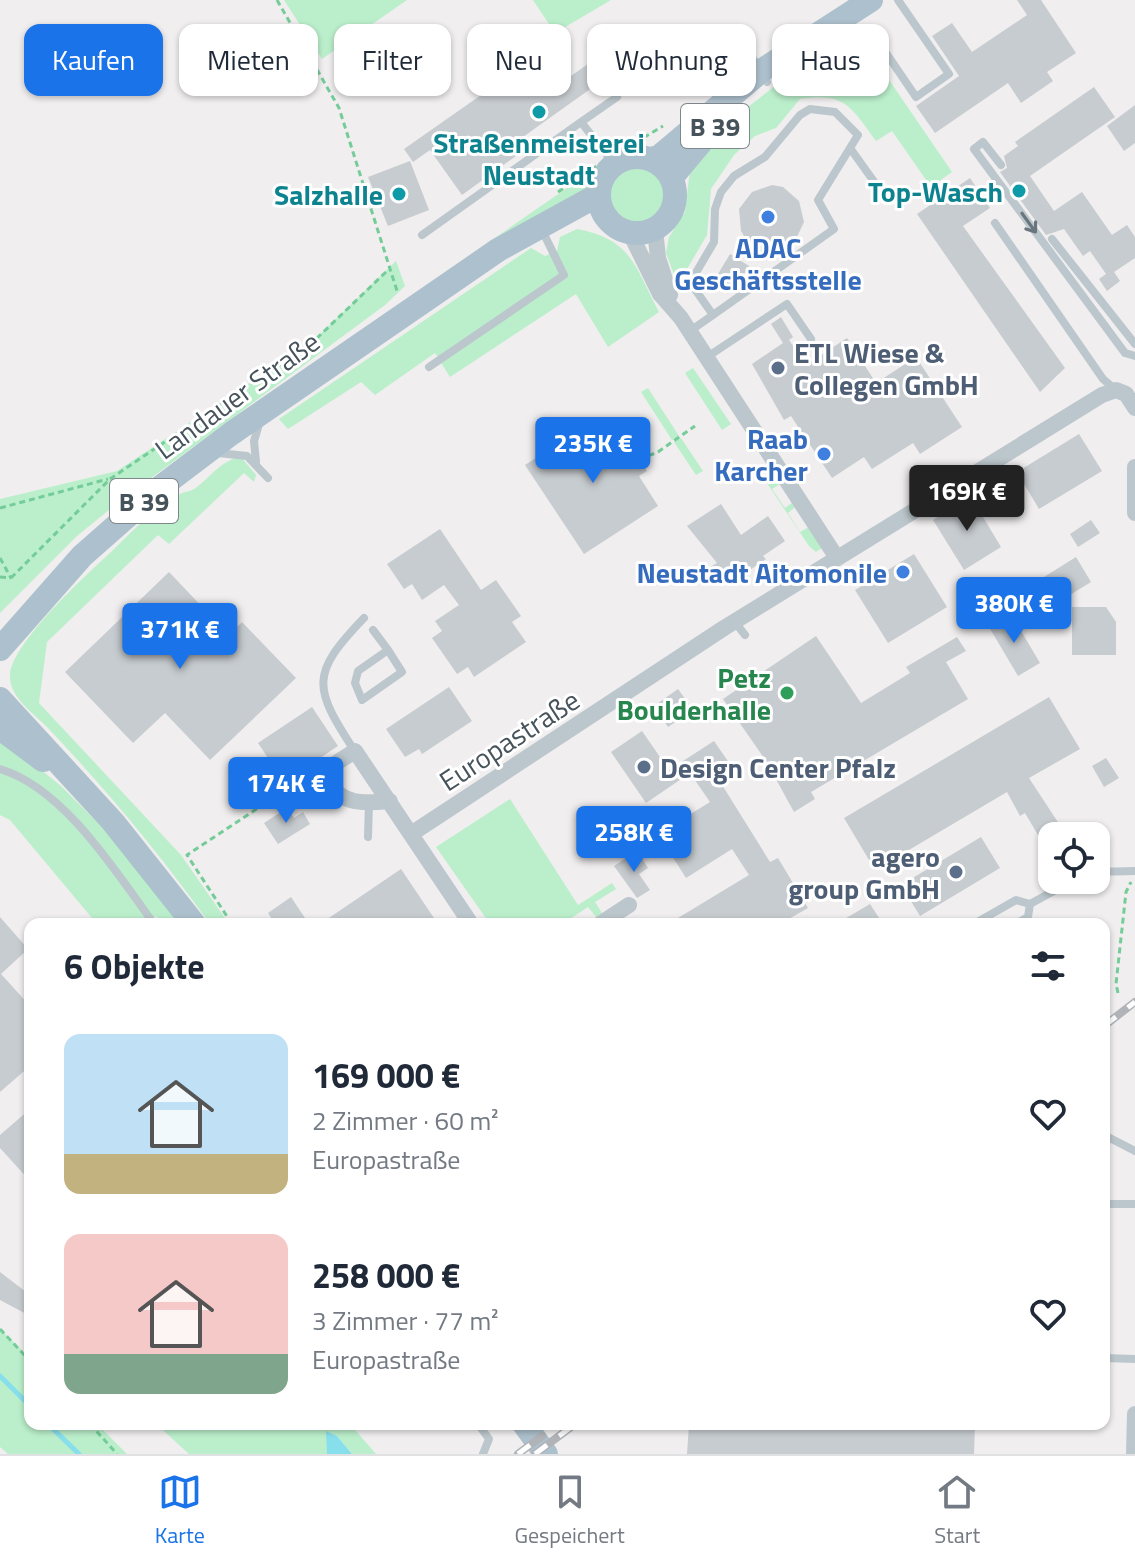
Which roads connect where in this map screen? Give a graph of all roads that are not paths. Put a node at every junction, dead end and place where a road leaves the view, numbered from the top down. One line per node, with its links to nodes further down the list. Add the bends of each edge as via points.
1 (871, 0): 5 (main road, B 39)
2 (898, 0): 3 (lane, via 949,74 916,97)
3 (889, 57)
4 (756, 63): 5 (lane)
5 (764, 76): 8 (main road, B 39, via 718,123)
6 (617, 97): 7 (lane)
7 (581, 122): 11 (lane); 20 (lane)
8 (672, 138): 10 (main road, B 39); 13 (main road, B 39)
9 (850, 148): 14 (lane); 22 (lane, via 818,200 834,229); 22 (lane, via 858,135 845,119 810,109 765,157 734,176 721,192 714,242 692,285)
10 (651, 159): 11 (main road, B 39); 13 (main road, B 39)
11 (611, 162): 15 (main road, via 602,178)
12 (1001, 165): 26 (lane, one-way to 26, via 983,142 974,149 1125,353)
13 (671, 178): 18 (main road, B 39, via 671,212)
14 (885, 197)
15 (601, 205): 17 (main road, Landauer Straße / B 39); 19 (main road, via 611,223)
16 (995, 223): 29 (lane, via 1103,379)
17 (540, 228): 28 (lane, via 564,275); 30 (main road, Landauer Straße / B 39, via 498,250)
18 (661, 232): 19 (main road); 23 (street, via 666,286)
19 (630, 233): 23 (street, via 660,294)
20 (422, 235)
21 (1052, 239): 25 (lane)
22 (713, 315): 23 (lane)
23 (685, 325): 27 (street)
24 (811, 339): 27 (lane, via 787,304)
25 (1135, 344)
26 (1135, 356)
27 (706, 357): 36 (street)
28 (429, 367)
29 (1128, 394): 36 (street, Europastraße, via 1102,395)
30 (277, 400): 31 (main road, Landauer Straße / B 39); 32 (lane, via 254,434)
31 (198, 459): 32 (lane, via 234,452); 37 (main road, Landauer Straße / B 39, via 82,556)
32 (256, 462): 34 (lane)
33 (1135, 471): 35 (street)
34 (268, 478)
35 (1135, 513)
36 (837, 558): 50 (street, Europastraße, via 740,628)
37 (25, 617): 40 (street); 41 (main road, Landauer Straße / B 39)
38 (364, 618): 45 (lane, via 332,653 323,691)
39 (373, 630): 42 (lane)
40 (0, 631)
41 (0, 649)
42 (388, 650): 42 (lane, via 358,671 355,683 362,700 402,672)
43 (0, 699): 47 (main road)
44 (0, 728): 47 (main road)
45 (355, 751): 48 (street); 49 (street, via 333,765 329,782 346,800)
46 (0, 769): 57 (lane, via 50,796)
47 (78, 784): 58 (main road)
48 (390, 801): 49 (street); 50 (street)
49 (369, 803): 51 (lane)
50 (411, 834): 59 (street)
51 (368, 837)
52 (1110, 872): 53 (lane)
53 (1135, 873)
54 (1048, 894): 55 (lane)
55 (1030, 904): 61 (lane, via 1016,900); 62 (lane)
56 (629, 905): 60 (street)
57 (150, 918)
58 (190, 918)
59 (467, 918)
60 (609, 918)
61 (984, 918)
62 (1026, 918)
63 (1110, 1138): 64 (lane)
64 (1135, 1151)
65 (1110, 1204): 66 (lane)
66 (1135, 1204)
67 (1110, 1358): 68 (lane)
68 (1135, 1359)
69 (1135, 1414): 74 (street)
70 (482, 1430): 72 (lane, via 489,1439)
71 (528, 1430): 73 (main road)
72 (483, 1454)
73 (546, 1454)
74 (1134, 1454)

